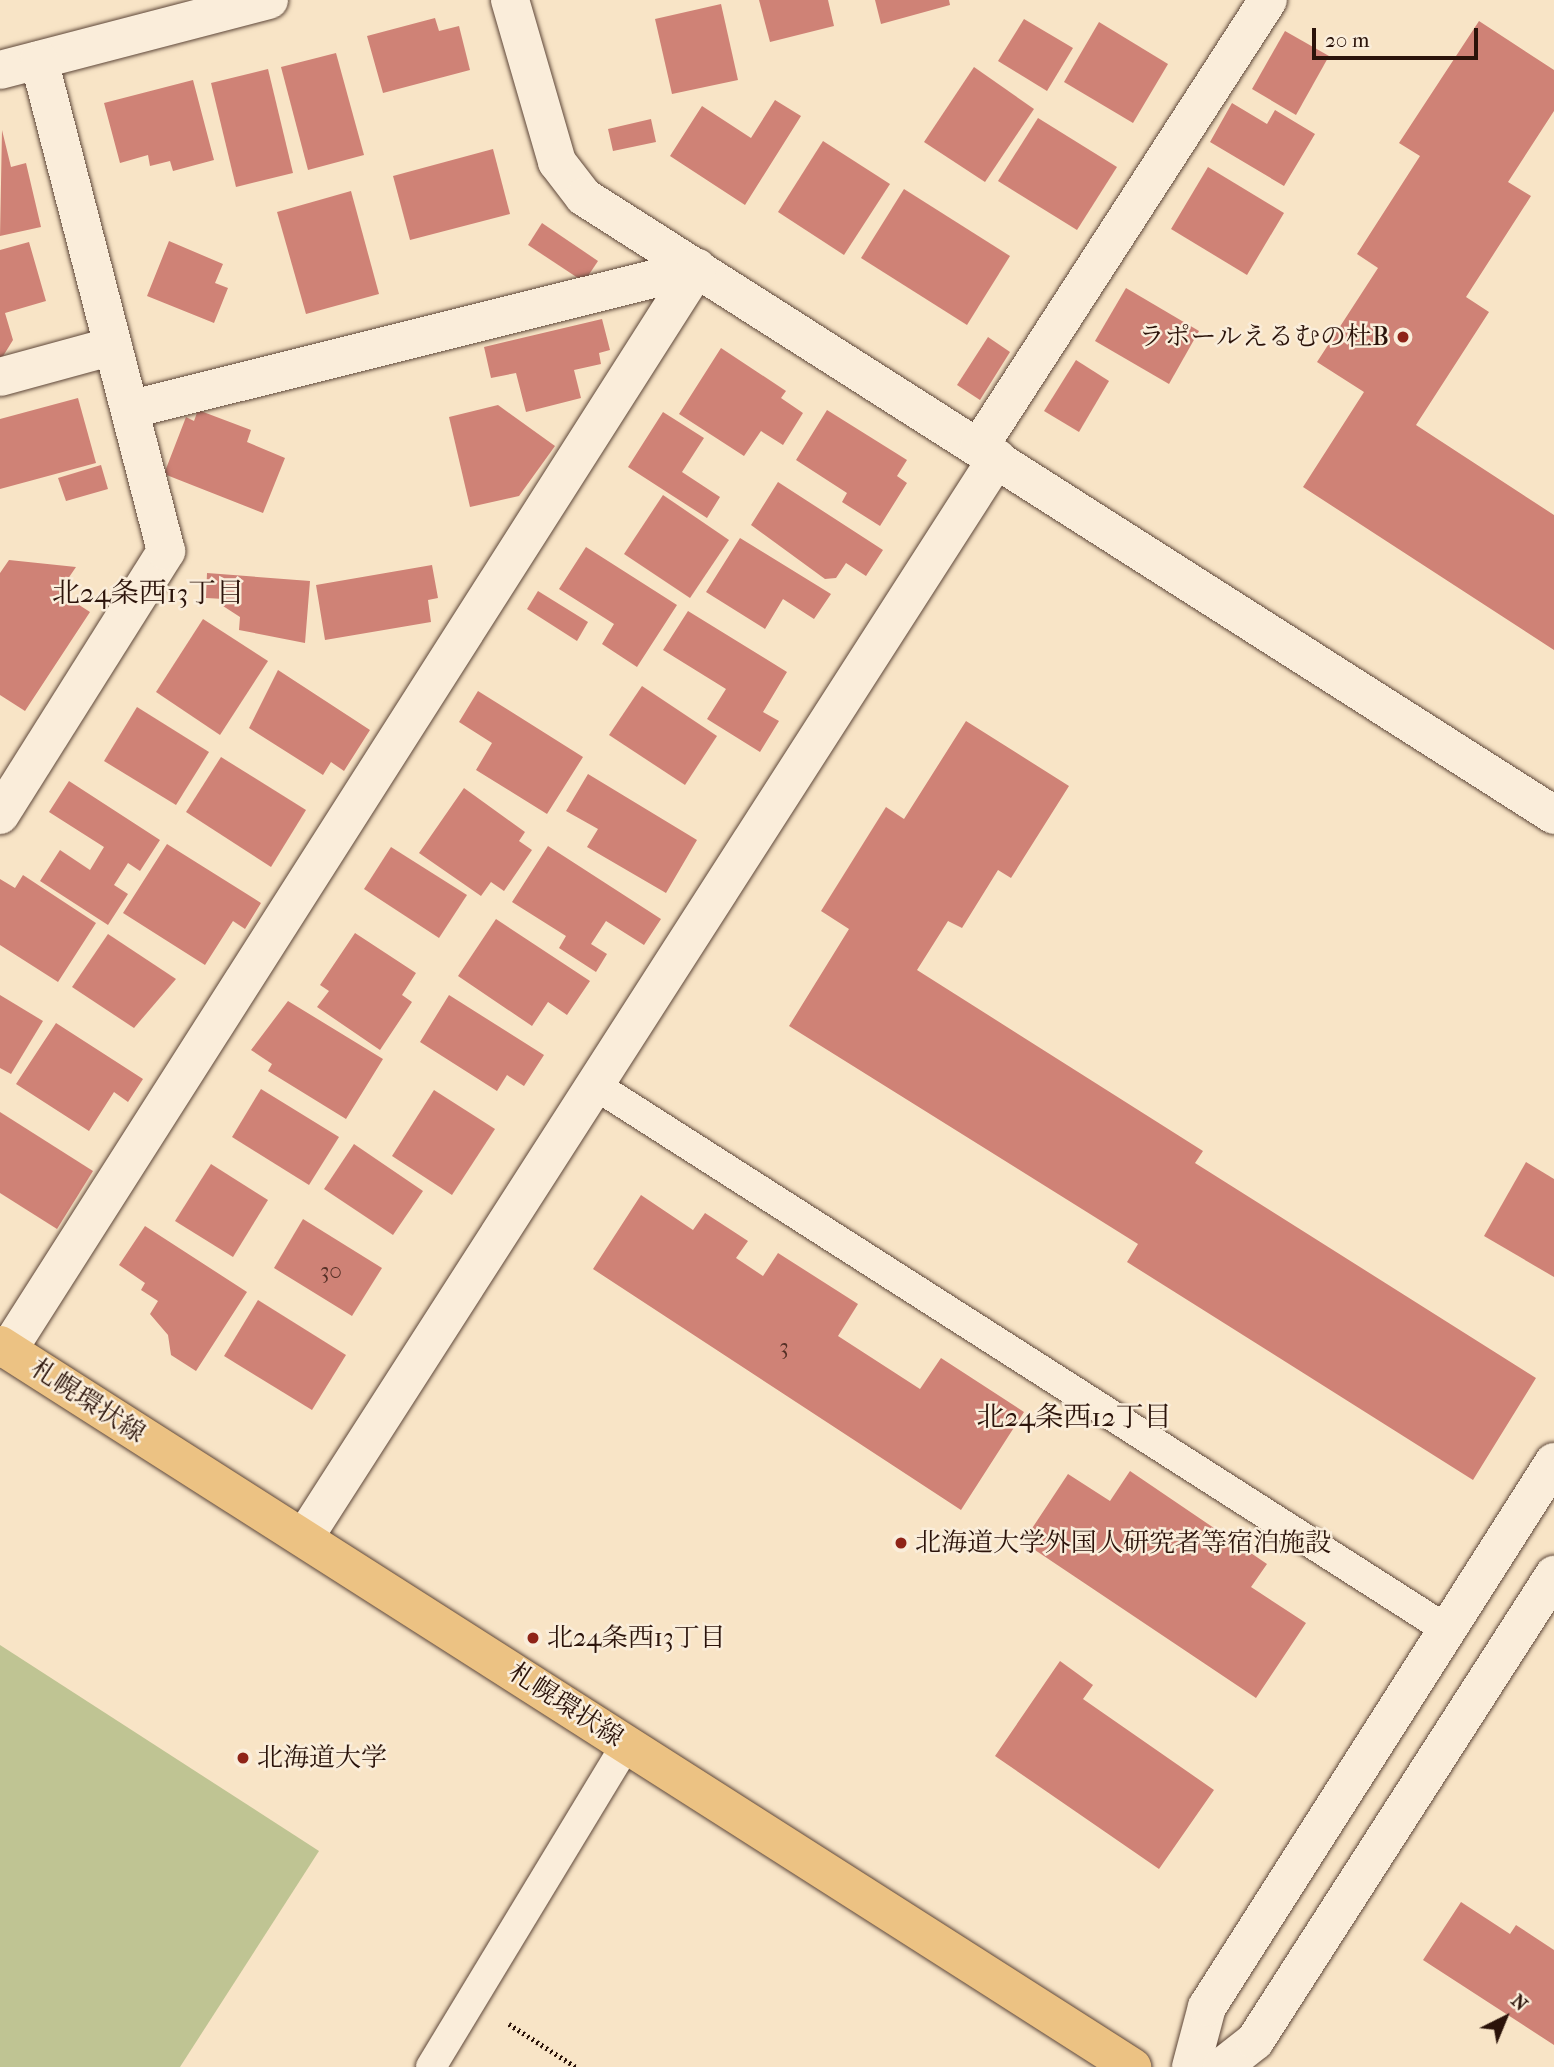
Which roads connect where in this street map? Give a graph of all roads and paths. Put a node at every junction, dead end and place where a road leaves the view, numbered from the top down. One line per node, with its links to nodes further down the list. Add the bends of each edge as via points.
1 (269, 0): 4 (street)
2 (510, 0): 6 (street, via 557,162 584,197)
3 (1268, 0): 10 (street)
4 (39, 60): 5 (street); 7 (street)
5 (0, 70)
6 (697, 268): 9 (street); 10 (street); 14 (street)
7 (113, 346): 8 (street); 9 (street)
8 (0, 377)
9 (132, 409): 11 (street, via 166,551)
10 (988, 452): 12 (street); 13 (street)
11 (0, 815)
12 (1554, 815)
13 (596, 1085): 16 (street); 18 (lane)
14 (4, 1347): 16 (main road, 札幌環状線)
15 (1554, 1462): 18 (street)
16 (304, 1538): 19 (main road, 札幌環状線)
17 (1554, 1575): 25 (street, via 1255,2041)
18 (1446, 1629): 24 (street, via 1207,2007)
19 (627, 1744): 20 (lane); 23 (main road, 札幌環状線)
20 (474, 2000): 21 (lane); 22 (path)
21 (431, 2067)
22 (576, 2067)
23 (1132, 2067)
24 (1191, 2067)
25 (1222, 2067)

